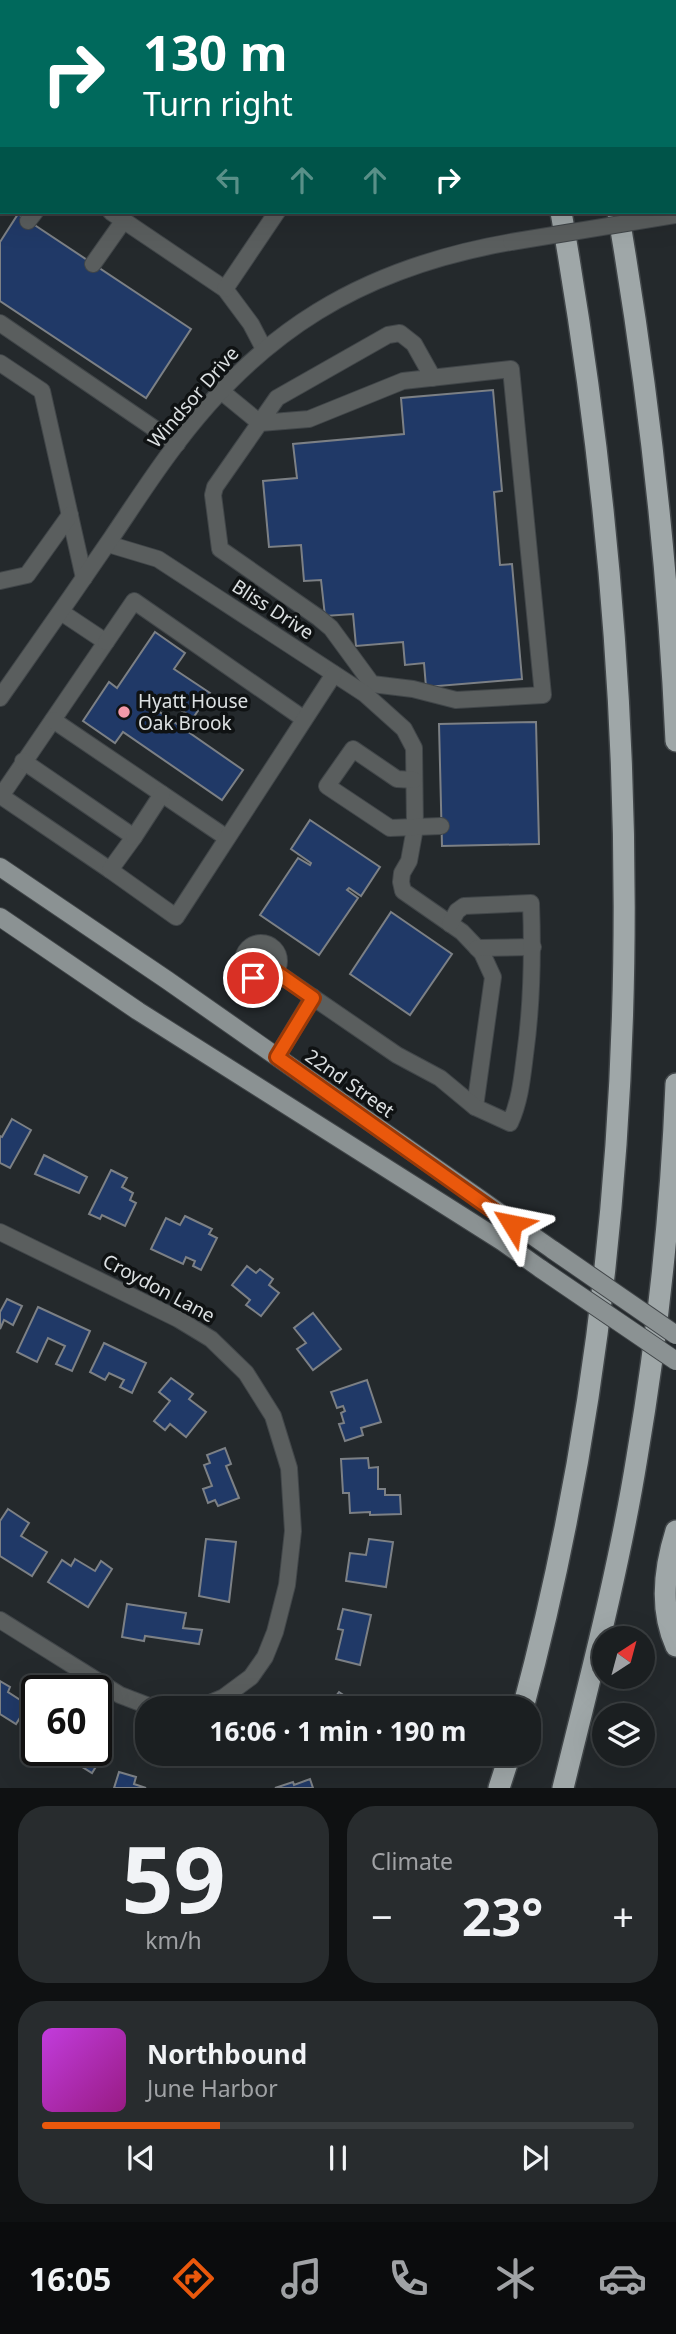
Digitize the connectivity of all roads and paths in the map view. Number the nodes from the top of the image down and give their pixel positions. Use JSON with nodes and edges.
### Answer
{"nodes":[{"id":1,"x":276,"y":214,"type":"edge"},
{"id":2,"x":561,"y":214,"type":"edge"},
{"id":3,"x":618,"y":214,"type":"edge"},
{"id":4,"x":676,"y":215,"type":"edge"},
{"id":5,"x":117,"y":216,"type":"edge"},
{"id":6,"x":93,"y":264,"type":"dead end"},
{"id":7,"x":225,"y":289,"type":"junction"},
{"id":8,"x":0,"y":323,"type":"edge"},
{"id":9,"x":264,"y":349,"type":"junction"},
{"id":10,"x":0,"y":363,"type":"edge"},
{"id":11,"x":433,"y":378,"type":"junction"},
{"id":12,"x":221,"y":391,"type":"junction"},
{"id":13,"x":260,"y":423,"type":"junction"},
{"id":14,"x":177,"y":443,"type":"junction"},
{"id":15,"x":70,"y":515,"type":"junction"},
{"id":16,"x":107,"y":544,"type":"junction"},
{"id":17,"x":84,"y":578,"type":"junction"},
{"id":18,"x":0,"y":581,"type":"edge"},
{"id":19,"x":61,"y":612,"type":"junction"},
{"id":20,"x":106,"y":642,"type":"junction"},
{"id":21,"x":334,"y":674,"type":"junction"},
{"id":22,"x":369,"y":689,"type":"junction"},
{"id":23,"x":0,"y":698,"type":"edge"},
{"id":24,"x":304,"y":719,"type":"junction"},
{"id":25,"x":53,"y":720,"type":"junction"},
{"id":26,"x":676,"y":741,"type":"edge"},
{"id":27,"x":23,"y":761,"type":"junction"},
{"id":28,"x":414,"y":780,"type":"junction"},
{"id":29,"x":162,"y":794,"type":"junction"},
{"id":30,"x":441,"y":826,"type":"dead end"},
{"id":31,"x":415,"y":828,"type":"junction"},
{"id":32,"x":134,"y":837,"type":"junction"},
{"id":33,"x":227,"y":838,"type":"junction"},
{"id":34,"x":0,"y":867,"type":"edge"},
{"id":35,"x":110,"y":870,"type":"junction"},
{"id":36,"x":0,"y":917,"type":"edge"},
{"id":37,"x":450,"y":924,"type":"junction"},
{"id":38,"x":533,"y":947,"type":"junction"},
{"id":39,"x":477,"y":948,"type":"junction"},
{"id":40,"x":276,"y":972,"type":"dead end"},
{"id":41,"x":313,"y":998,"type":"junction"},
{"id":42,"x":277,"y":1057,"type":"junction"},
{"id":43,"x":676,"y":1084,"type":"edge"},
{"id":44,"x":475,"y":1107,"type":"junction"},
{"id":45,"x":0,"y":1232,"type":"edge"},
{"id":46,"x":676,"y":1335,"type":"edge"},
{"id":47,"x":676,"y":1361,"type":"edge"},
{"id":48,"x":675,"y":1536,"type":"edge"},
{"id":49,"x":0,"y":1620,"type":"edge"},
{"id":50,"x":676,"y":1646,"type":"edge"},
{"id":51,"x":225,"y":1696,"type":"edge"},
{"id":52,"x":526,"y":1696,"type":"edge"},
{"id":53,"x":135,"y":1701,"type":"edge"},
{"id":54,"x":505,"y":1766,"type":"edge"},
{"id":55,"x":499,"y":1788,"type":"edge"},
{"id":56,"x":563,"y":1788,"type":"edge"}],
"edges":[{"from":1,"to":7,"type":"street"},
{"from":2,"to":52,"type":"highway"},
{"from":3,"to":26,"type":"highway"},
{"from":4,"to":9,"type":"street","name":"Windsor Drive","bridge":true},
{"from":5,"to":6,"type":"street"},
{"from":5,"to":7,"type":"street"},
{"from":7,"to":9,"type":"street"},
{"from":8,"to":14,"type":"street"},
{"from":9,"to":12,"type":"street","name":"Windsor Drive"},
{"from":10,"to":15,"type":"street"},
{"from":11,"to":13,"type":"street"},
{"from":11,"to":13,"type":"street"},
{"from":11,"to":22,"type":"street"},
{"from":12,"to":13,"type":"street"},
{"from":12,"to":14,"type":"street","name":"Windsor Drive"},
{"from":13,"to":22,"type":"street"},
{"from":14,"to":16,"type":"street","name":"Windsor Drive"},
{"from":15,"to":17,"type":"street"},
{"from":15,"to":18,"type":"street"},
{"from":16,"to":17,"type":"street","name":"Windsor Drive"},
{"from":16,"to":21,"type":"street","name":"Bliss Drive"},
{"from":17,"to":19,"type":"street","name":"Windsor Drive"},
{"from":19,"to":20,"type":"street"},
{"from":19,"to":23,"type":"street","name":"Windsor Drive"},
{"from":20,"to":24,"type":"street"},
{"from":20,"to":25,"type":"street"},
{"from":21,"to":22,"type":"street","name":"Bliss Drive"},
{"from":21,"to":24,"type":"street"},
{"from":22,"to":28,"type":"street","name":"Bliss Drive"},
{"from":24,"to":33,"type":"street"},
{"from":25,"to":27,"type":"street"},
{"from":25,"to":29,"type":"street"},
{"from":27,"to":32,"type":"street"},
{"from":27,"to":35,"type":"street"},
{"from":28,"to":31,"type":"street"},
{"from":28,"to":31,"type":"street"},
{"from":29,"to":32,"type":"street"},
{"from":29,"to":33,"type":"street"},
{"from":30,"to":31,"type":"street"},
{"from":31,"to":37,"type":"street"},
{"from":32,"to":35,"type":"street"},
{"from":33,"to":35,"type":"street"},
{"from":34,"to":42,"type":"main road","name":"22nd Street"},
{"from":36,"to":47,"type":"main road","bridge":true},
{"from":37,"to":38,"type":"street"},
{"from":37,"to":39,"type":"street"},
{"from":38,"to":39,"type":"street"},
{"from":38,"to":44,"type":"street"},
{"from":39,"to":44,"type":"street"},
{"from":40,"to":41,"type":"street"},
{"from":41,"to":42,"type":"street"},
{"from":41,"to":44,"type":"street"},
{"from":42,"to":46,"type":"main road","name":"22nd Street","bridge":true},
{"from":43,"to":56,"type":"highway"},
{"from":45,"to":51,"type":"street","name":"Croydon Lane"},
{"from":48,"to":50,"type":"highway"},
{"from":49,"to":53,"type":"street"},
{"from":54,"to":55,"type":"highway"}]}
